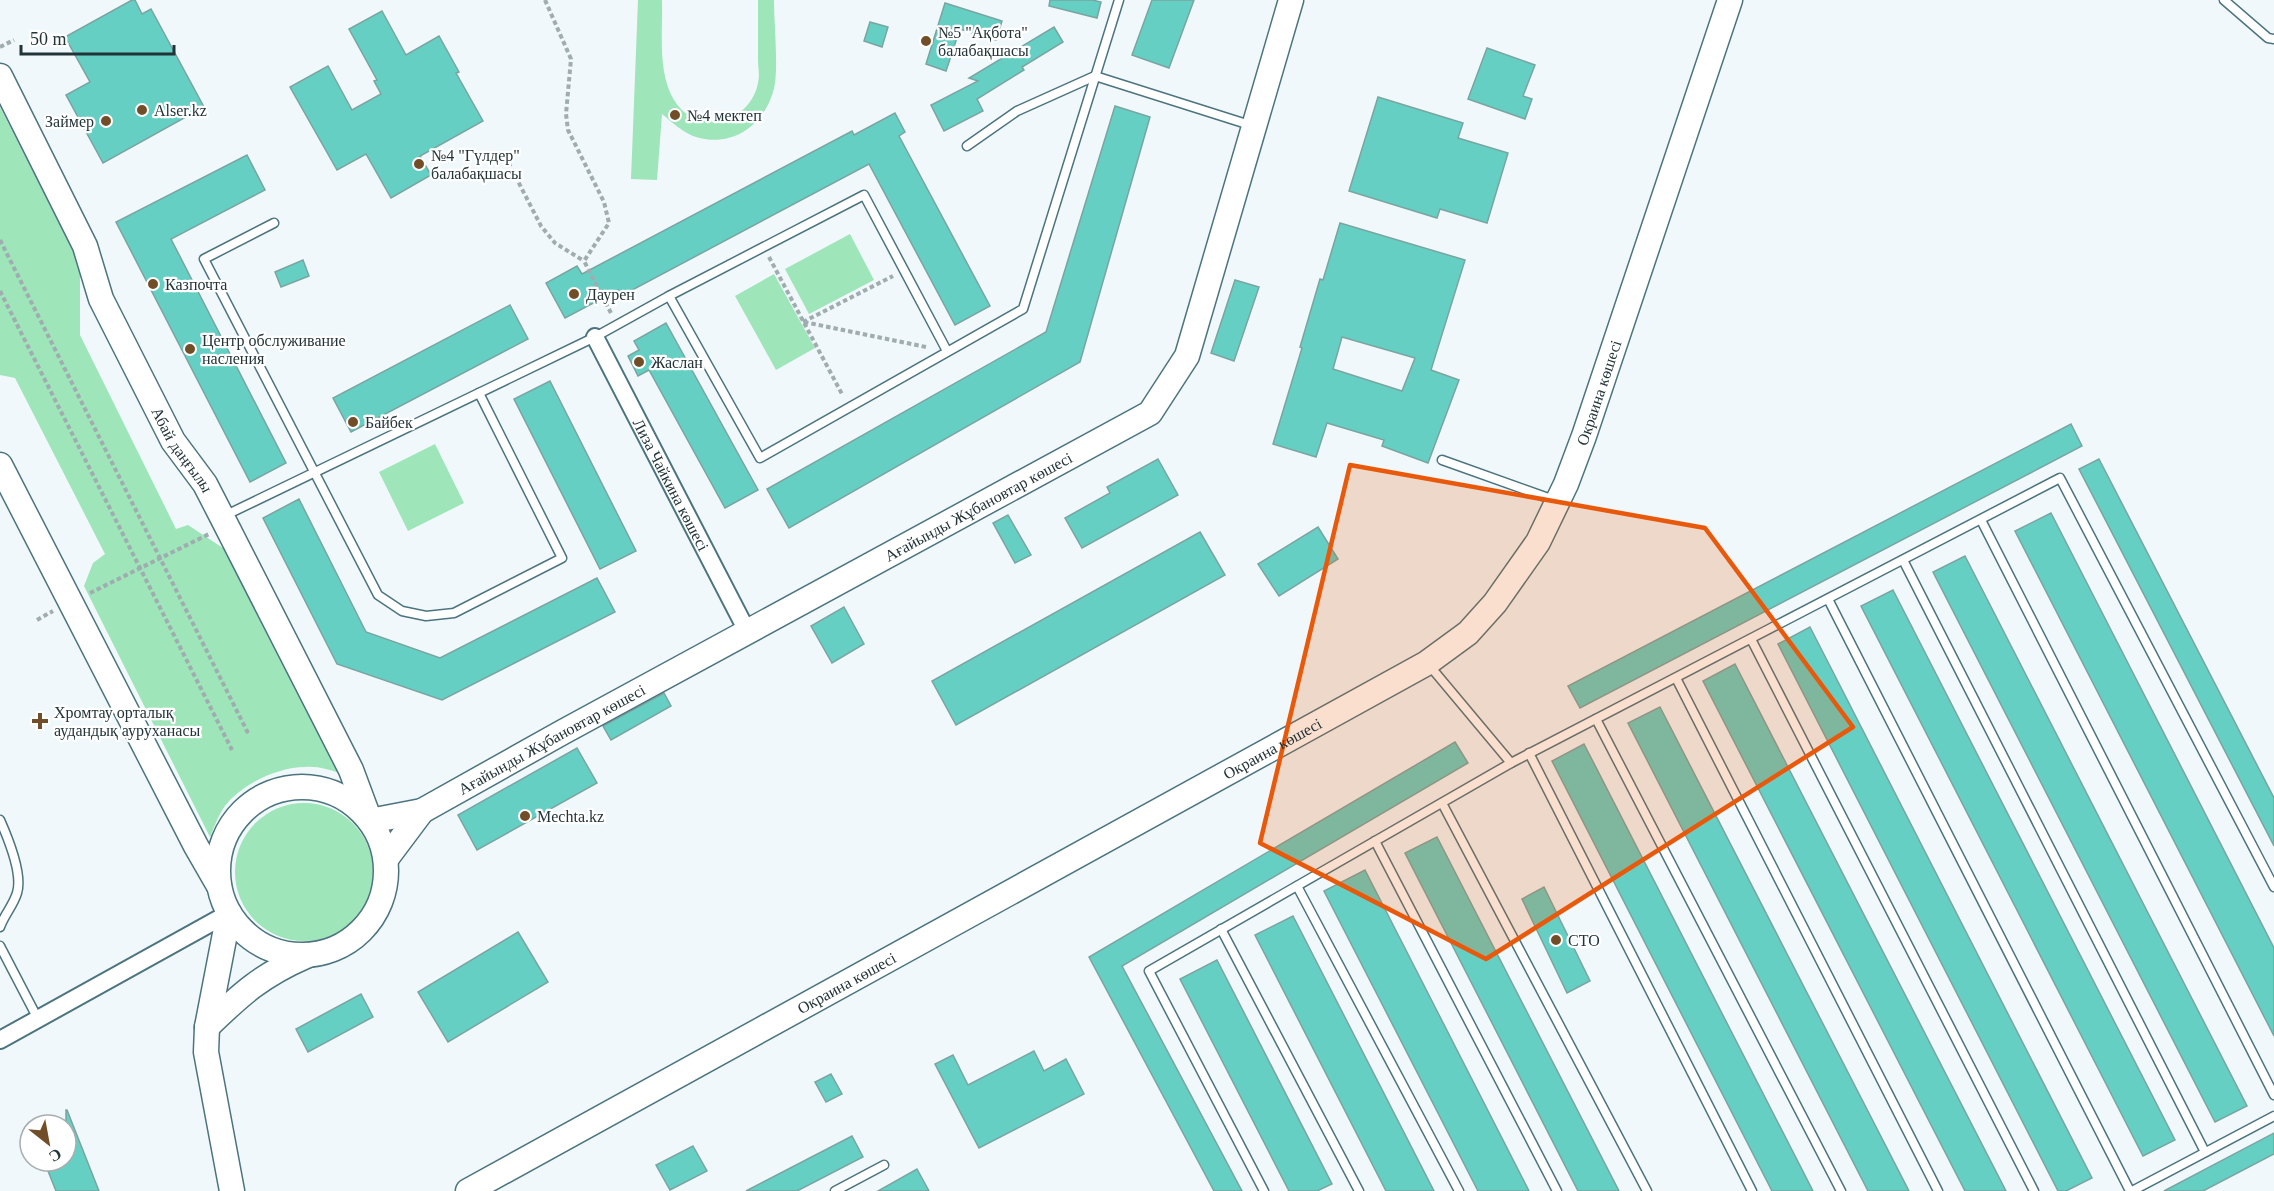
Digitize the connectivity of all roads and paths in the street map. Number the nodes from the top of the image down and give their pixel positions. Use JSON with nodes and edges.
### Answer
{"nodes":[{"id":1,"x":545,"y":0,"type":"edge"},
{"id":2,"x":1119,"y":0,"type":"edge"},
{"id":3,"x":1291,"y":0,"type":"edge"},
{"id":4,"x":1730,"y":0,"type":"edge"},
{"id":5,"x":2224,"y":0,"type":"edge"},
{"id":6,"x":2274,"y":39,"type":"edge"},
{"id":7,"x":14,"y":40,"type":"dead end"},
{"id":8,"x":0,"y":47,"type":"edge"},
{"id":9,"x":0,"y":76,"type":"edge"},
{"id":10,"x":1095,"y":76,"type":"junction"},
{"id":11,"x":1254,"y":126,"type":"junction"},
{"id":12,"x":967,"y":146,"type":"dead end"},
{"id":13,"x":505,"y":156,"type":"dead end"},
{"id":14,"x":274,"y":223,"type":"dead end"},
{"id":15,"x":0,"y":240,"type":"edge"},
{"id":16,"x":764,"y":247,"type":"junction"},
{"id":17,"x":584,"y":261,"type":"junction"},
{"id":18,"x":904,"y":271,"type":"junction"},
{"id":19,"x":0,"y":291,"type":"edge"},
{"id":20,"x":669,"y":296,"type":"junction"},
{"id":21,"x":803,"y":322,"type":"junction"},
{"id":22,"x":618,"y":325,"type":"junction"},
{"id":23,"x":595,"y":337,"type":"junction"},
{"id":24,"x":947,"y":351,"type":"junction"},
{"id":25,"x":479,"y":393,"type":"junction"},
{"id":26,"x":849,"y":408,"type":"junction"},
{"id":27,"x":1442,"y":460,"type":"dead end"},
{"id":28,"x":0,"y":465,"type":"edge"},
{"id":29,"x":314,"y":472,"type":"junction"},
{"id":30,"x":1558,"y":502,"type":"junction"},
{"id":31,"x":1981,"y":520,"type":"junction"},
{"id":32,"x":224,"y":521,"type":"junction"},
{"id":33,"x":160,"y":558,"type":"junction"},
{"id":34,"x":1903,"y":560,"type":"junction"},
{"id":35,"x":140,"y":568,"type":"junction"},
{"id":36,"x":1828,"y":599,"type":"junction"},
{"id":37,"x":70,"y":603,"type":"junction"},
{"id":38,"x":37,"y":620,"type":"dead end"},
{"id":39,"x":747,"y":631,"type":"junction"},
{"id":40,"x":1751,"y":639,"type":"junction"},
{"id":41,"x":1426,"y":663,"type":"junction"},
{"id":42,"x":1676,"y":678,"type":"junction"},
{"id":43,"x":1596,"y":719,"type":"junction"},
{"id":44,"x":249,"y":735,"type":"dead end"},
{"id":45,"x":232,"y":750,"type":"dead end"},
{"id":46,"x":1529,"y":753,"type":"junction"},
{"id":47,"x":1511,"y":763,"type":"junction"},
{"id":48,"x":1442,"y":803,"type":"junction"},
{"id":49,"x":422,"y":811,"type":"junction"},
{"id":50,"x":0,"y":820,"type":"edge"},
{"id":51,"x":370,"y":821,"type":"junction"},
{"id":52,"x":1375,"y":841,"type":"junction"},
{"id":53,"x":386,"y":859,"type":"junction"},
{"id":54,"x":219,"y":886,"type":"junction"},
{"id":55,"x":1297,"y":886,"type":"junction"},
{"id":56,"x":2274,"y":887,"type":"edge"},
{"id":57,"x":229,"y":913,"type":"junction"},
{"id":58,"x":0,"y":927,"type":"edge"},
{"id":59,"x":1221,"y":929,"type":"junction"},
{"id":60,"x":0,"y":946,"type":"edge"},
{"id":61,"x":309,"y":955,"type":"junction"},
{"id":62,"x":38,"y":1019,"type":"junction"},
{"id":63,"x":207,"y":1027,"type":"junction"},
{"id":64,"x":0,"y":1040,"type":"edge"},
{"id":65,"x":2274,"y":1095,"type":"edge"},
{"id":66,"x":2274,"y":1116,"type":"edge"},
{"id":67,"x":2205,"y":1152,"type":"junction"},
{"id":68,"x":884,"y":1165,"type":"dead end"},
{"id":69,"x":232,"y":1191,"type":"edge"},
{"id":70,"x":468,"y":1191,"type":"edge"},
{"id":71,"x":835,"y":1191,"type":"edge"},
{"id":72,"x":1264,"y":1191,"type":"edge"},
{"id":73,"x":1359,"y":1191,"type":"edge"},
{"id":74,"x":1459,"y":1191,"type":"edge"},
{"id":75,"x":1557,"y":1191,"type":"edge"},
{"id":76,"x":1647,"y":1191,"type":"edge"},
{"id":77,"x":1752,"y":1191,"type":"edge"},
{"id":78,"x":1840,"y":1191,"type":"edge"},
{"id":79,"x":1938,"y":1191,"type":"edge"},
{"id":80,"x":2034,"y":1191,"type":"edge"},
{"id":81,"x":2131,"y":1191,"type":"edge"}],
"edges":[{"from":1,"to":17,"type":"path"},
{"from":2,"to":10,"type":"lane"},
{"from":3,"to":11,"type":"street","name":"Ағайынды Жұбановтар көшесі"},
{"from":4,"to":30,"type":"street","name":"Окраина көшесі"},
{"from":5,"to":6,"type":"lane"},
{"from":7,"to":8,"type":"path"},
{"from":9,"to":32,"type":"street","name":"Абай даңғылы"},
{"from":10,"to":11,"type":"lane"},
{"from":10,"to":12,"type":"lane"},
{"from":10,"to":24,"type":"lane"},
{"from":11,"to":39,"type":"street","name":"Ағайынды Жұбановтар көшесі"},
{"from":13,"to":17,"type":"path"},
{"from":14,"to":29,"type":"lane"},
{"from":15,"to":33,"type":"path"},
{"from":16,"to":18,"type":"lane"},
{"from":16,"to":20,"type":"lane"},
{"from":16,"to":21,"type":"path"},
{"from":17,"to":22,"type":"path"},
{"from":18,"to":21,"type":"path"},
{"from":18,"to":24,"type":"lane"},
{"from":19,"to":35,"type":"path"},
{"from":20,"to":22,"type":"lane"},
{"from":20,"to":26,"type":"lane"},
{"from":21,"to":24,"type":"path"},
{"from":21,"to":26,"type":"path"},
{"from":22,"to":23,"type":"lane"},
{"from":23,"to":25,"type":"lane"},
{"from":23,"to":39,"type":"street","name":"Лиза Чайкина көшесі"},
{"from":24,"to":26,"type":"lane"},
{"from":25,"to":29,"type":"lane"},
{"from":25,"to":29,"type":"lane"},
{"from":27,"to":30,"type":"lane"},
{"from":28,"to":37,"type":"street"},
{"from":29,"to":32,"type":"lane"},
{"from":30,"to":41,"type":"street","name":"Окраина көшесі"},
{"from":31,"to":34,"type":"lane"},
{"from":31,"to":56,"type":"lane"},
{"from":31,"to":65,"type":"lane"},
{"from":32,"to":33,"type":"path"},
{"from":32,"to":51,"type":"street","name":"Абай даңғылы"},
{"from":33,"to":35,"type":"path"},
{"from":33,"to":44,"type":"path"},
{"from":34,"to":36,"type":"lane"},
{"from":34,"to":67,"type":"lane"},
{"from":35,"to":37,"type":"path"},
{"from":35,"to":45,"type":"path"},
{"from":36,"to":40,"type":"lane"},
{"from":36,"to":81,"type":"lane"},
{"from":37,"to":38,"type":"path"},
{"from":37,"to":54,"type":"street"},
{"from":39,"to":49,"type":"street","name":"Ағайынды Жұбановтар көшесі"},
{"from":40,"to":42,"type":"lane"},
{"from":40,"to":80,"type":"lane"},
{"from":41,"to":47,"type":"lane"},
{"from":41,"to":70,"type":"street","name":"Окраина көшесі"},
{"from":42,"to":43,"type":"lane"},
{"from":42,"to":79,"type":"lane"},
{"from":43,"to":46,"type":"lane"},
{"from":43,"to":78,"type":"lane"},
{"from":46,"to":47,"type":"lane"},
{"from":46,"to":77,"type":"lane"},
{"from":47,"to":48,"type":"lane"},
{"from":48,"to":52,"type":"lane"},
{"from":48,"to":76,"type":"lane"},
{"from":49,"to":51,"type":"street"},
{"from":49,"to":53,"type":"street"},
{"from":50,"to":58,"type":"lane"},
{"from":51,"to":53,"type":"street"},
{"from":51,"to":54,"type":"street"},
{"from":52,"to":55,"type":"lane"},
{"from":52,"to":75,"type":"lane"},
{"from":53,"to":61,"type":"street"},
{"from":54,"to":57,"type":"street"},
{"from":55,"to":59,"type":"lane"},
{"from":55,"to":74,"type":"lane"},
{"from":57,"to":61,"type":"street"},
{"from":57,"to":62,"type":"street"},
{"from":57,"to":63,"type":"street"},
{"from":59,"to":72,"type":"lane"},
{"from":59,"to":73,"type":"lane"},
{"from":60,"to":62,"type":"lane"},
{"from":61,"to":63,"type":"street"},
{"from":62,"to":64,"type":"street"},
{"from":63,"to":69,"type":"street"},
{"from":66,"to":67,"type":"lane"},
{"from":67,"to":81,"type":"lane"},
{"from":68,"to":71,"type":"lane"}]}
